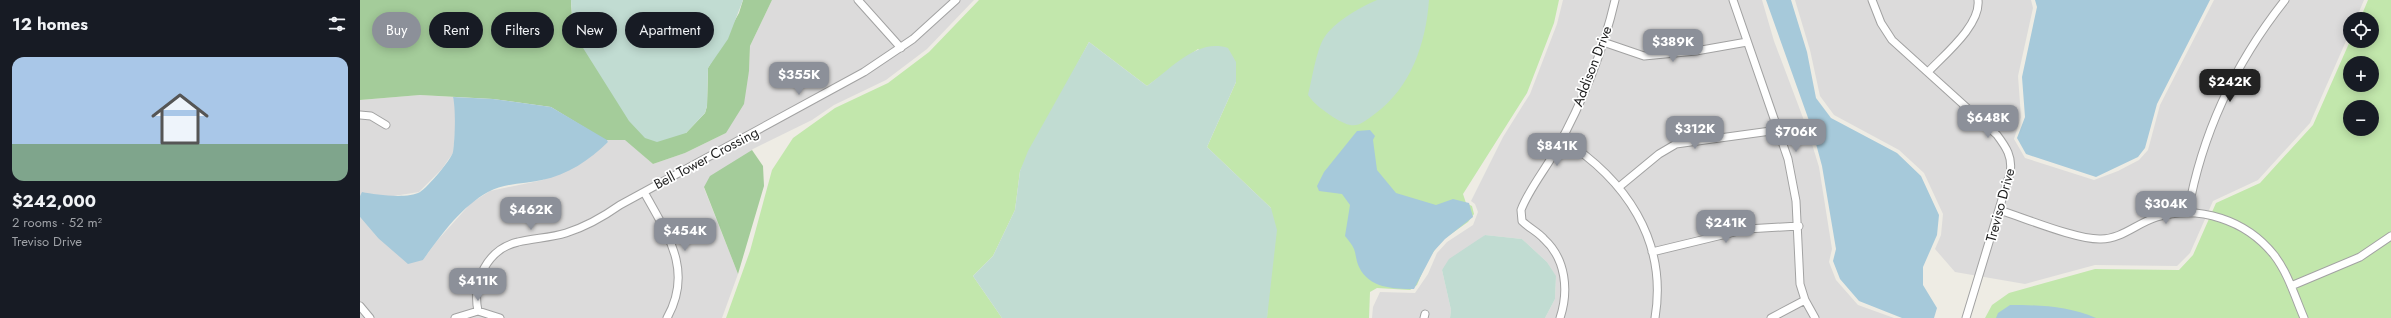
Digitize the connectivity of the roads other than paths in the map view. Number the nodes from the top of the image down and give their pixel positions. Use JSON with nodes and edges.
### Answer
{"nodes":[{"id":1,"x":858,"y":0,"type":"edge"},
{"id":2,"x":956,"y":0,"type":"edge"},
{"id":3,"x":1615,"y":0,"type":"edge"},
{"id":4,"x":1733,"y":0,"type":"edge"},
{"id":5,"x":1872,"y":0,"type":"edge"},
{"id":6,"x":1978,"y":0,"type":"edge"},
{"id":7,"x":2285,"y":0,"type":"edge"},
{"id":8,"x":1603,"y":42,"type":"junction"},
{"id":9,"x":1747,"y":42,"type":"junction"},
{"id":10,"x":901,"y":48,"type":"junction"},
{"id":11,"x":1928,"y":72,"type":"junction"},
{"id":12,"x":360,"y":115,"type":"edge"},
{"id":13,"x":386,"y":125,"type":"dead end"},
{"id":14,"x":1778,"y":130,"type":"junction"},
{"id":15,"x":1562,"y":139,"type":"junction"},
{"id":16,"x":1620,"y":187,"type":"junction"},
{"id":17,"x":644,"y":192,"type":"junction"},
{"id":18,"x":1999,"y":210,"type":"junction"},
{"id":19,"x":2188,"y":212,"type":"junction"},
{"id":20,"x":1799,"y":226,"type":"junction"},
{"id":21,"x":2391,"y":236,"type":"edge"},
{"id":22,"x":1652,"y":252,"type":"junction"},
{"id":23,"x":2291,"y":286,"type":"junction"},
{"id":24,"x":1805,"y":300,"type":"junction"},
{"id":25,"x":360,"y":306,"type":"edge"},
{"id":26,"x":478,"y":311,"type":"junction"},
{"id":27,"x":370,"y":318,"type":"edge"},
{"id":28,"x":455,"y":318,"type":"edge"},
{"id":29,"x":500,"y":318,"type":"edge"},
{"id":30,"x":667,"y":318,"type":"edge"},
{"id":31,"x":1560,"y":318,"type":"edge"},
{"id":32,"x":1655,"y":318,"type":"edge"},
{"id":33,"x":1771,"y":318,"type":"edge"},
{"id":34,"x":1816,"y":318,"type":"edge"},
{"id":35,"x":1966,"y":318,"type":"edge"},
{"id":36,"x":2304,"y":318,"type":"edge"}],
"edges":[{"from":1,"to":10,"type":"street"},
{"from":2,"to":10,"type":"street","name":"Bell Tower Crossing"},
{"from":3,"to":8,"type":"street","name":"Addison Drive"},
{"from":4,"to":9,"type":"street"},
{"from":5,"to":11,"type":"street","name":"Treviso Drive"},
{"from":6,"to":11,"type":"street"},
{"from":7,"to":19,"type":"street"},
{"from":8,"to":9,"type":"street"},
{"from":8,"to":15,"type":"street","name":"Addison Drive"},
{"from":9,"to":14,"type":"street"},
{"from":10,"to":17,"type":"street","name":"Bell Tower Crossing"},
{"from":11,"to":18,"type":"street","name":"Treviso Drive"},
{"from":12,"to":13,"type":"street"},
{"from":14,"to":16,"type":"street"},
{"from":14,"to":20,"type":"street"},
{"from":15,"to":16,"type":"street"},
{"from":15,"to":31,"type":"street","name":"Addison Drive"},
{"from":16,"to":22,"type":"street"},
{"from":17,"to":26,"type":"street","name":"Bell Tower Crossing"},
{"from":17,"to":30,"type":"street"},
{"from":18,"to":19,"type":"street"},
{"from":18,"to":35,"type":"street","name":"Treviso Drive"},
{"from":19,"to":23,"type":"street"},
{"from":20,"to":22,"type":"street"},
{"from":20,"to":24,"type":"street"},
{"from":21,"to":23,"type":"street"},
{"from":22,"to":32,"type":"street"},
{"from":23,"to":36,"type":"street"},
{"from":24,"to":33,"type":"street"},
{"from":24,"to":34,"type":"street"},
{"from":25,"to":27,"type":"street"},
{"from":26,"to":28,"type":"street"},
{"from":26,"to":29,"type":"street"}]}
